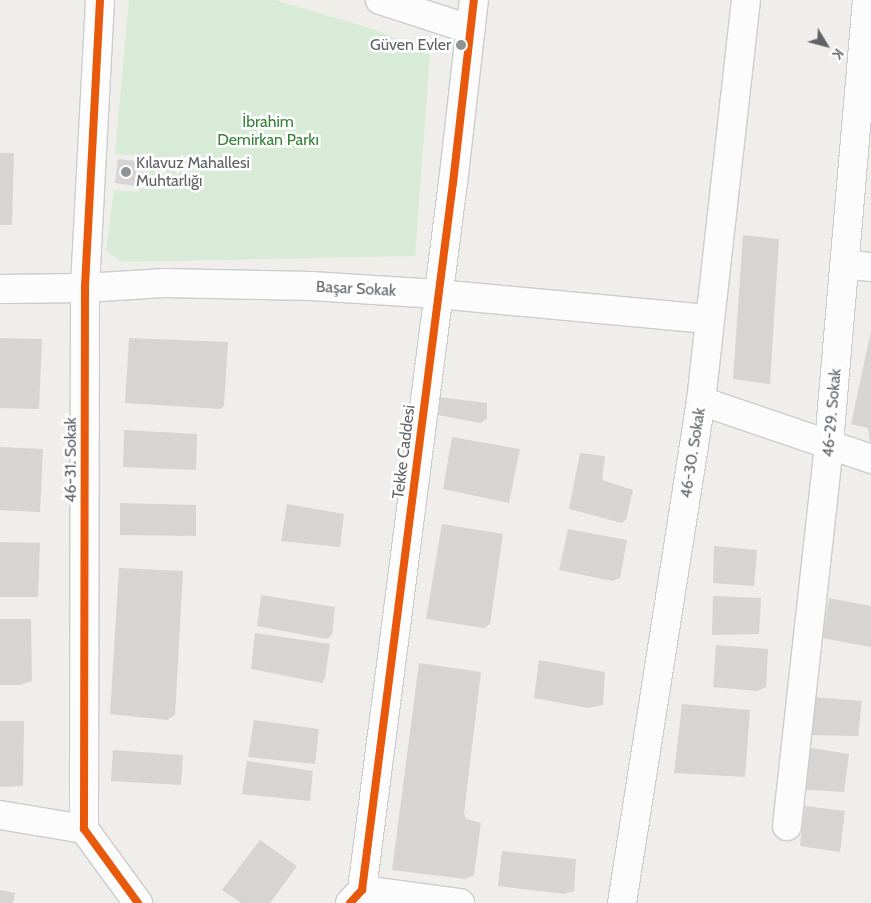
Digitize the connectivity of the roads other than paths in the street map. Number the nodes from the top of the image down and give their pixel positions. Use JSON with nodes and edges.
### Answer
{"nodes":[{"id":1,"x":100,"y":0,"type":"edge"},
{"id":2,"x":380,"y":0,"type":"edge"},
{"id":3,"x":474,"y":0,"type":"edge"},
{"id":4,"x":746,"y":0,"type":"edge"},
{"id":5,"x":866,"y":0,"type":"edge"},
{"id":6,"x":470,"y":29,"type":"junction"},
{"id":7,"x":844,"y":264,"type":"junction"},
{"id":8,"x":871,"y":267,"type":"edge"},
{"id":9,"x":85,"y":288,"type":"junction"},
{"id":10,"x":0,"y":290,"type":"edge"},
{"id":11,"x":438,"y":294,"type":"junction"},
{"id":12,"x":710,"y":319,"type":"junction"},
{"id":13,"x":701,"y":401,"type":"junction"},
{"id":14,"x":830,"y":443,"type":"junction"},
{"id":15,"x":871,"y":459,"type":"edge"},
{"id":16,"x":0,"y":815,"type":"edge"},
{"id":17,"x":787,"y":826,"type":"dead end"},
{"id":18,"x":84,"y":828,"type":"junction"},
{"id":19,"x":356,"y":896,"type":"edge"},
{"id":20,"x":138,"y":903,"type":"edge"},
{"id":21,"x":460,"y":903,"type":"edge"},
{"id":22,"x":622,"y":903,"type":"edge"}],
"edges":[{"from":1,"to":9,"type":"street","name":"46-31. Sokak"},
{"from":2,"to":6,"type":"street"},
{"from":3,"to":6,"type":"street","name":"Tekke Caddesi"},
{"from":4,"to":12,"type":"street","name":"46-30. Sokak"},
{"from":5,"to":7,"type":"street","name":"46-29. Sokak"},
{"from":6,"to":11,"type":"street","name":"Tekke Caddesi"},
{"from":7,"to":8,"type":"street"},
{"from":7,"to":14,"type":"street","name":"46-29. Sokak"},
{"from":9,"to":10,"type":"street","name":"Başar Sokak"},
{"from":9,"to":11,"type":"street","name":"Başar Sokak"},
{"from":9,"to":18,"type":"street","name":"46-31. Sokak"},
{"from":11,"to":12,"type":"street","name":"Başar Sokak"},
{"from":11,"to":19,"type":"street","name":"Tekke Caddesi"},
{"from":12,"to":13,"type":"street","name":"46-30. Sokak"},
{"from":13,"to":14,"type":"street"},
{"from":13,"to":22,"type":"street","name":"46-30. Sokak"},
{"from":14,"to":15,"type":"street"},
{"from":14,"to":17,"type":"street","name":"46-29. Sokak"},
{"from":16,"to":18,"type":"street"},
{"from":18,"to":20,"type":"street"},
{"from":19,"to":21,"type":"street"}]}
